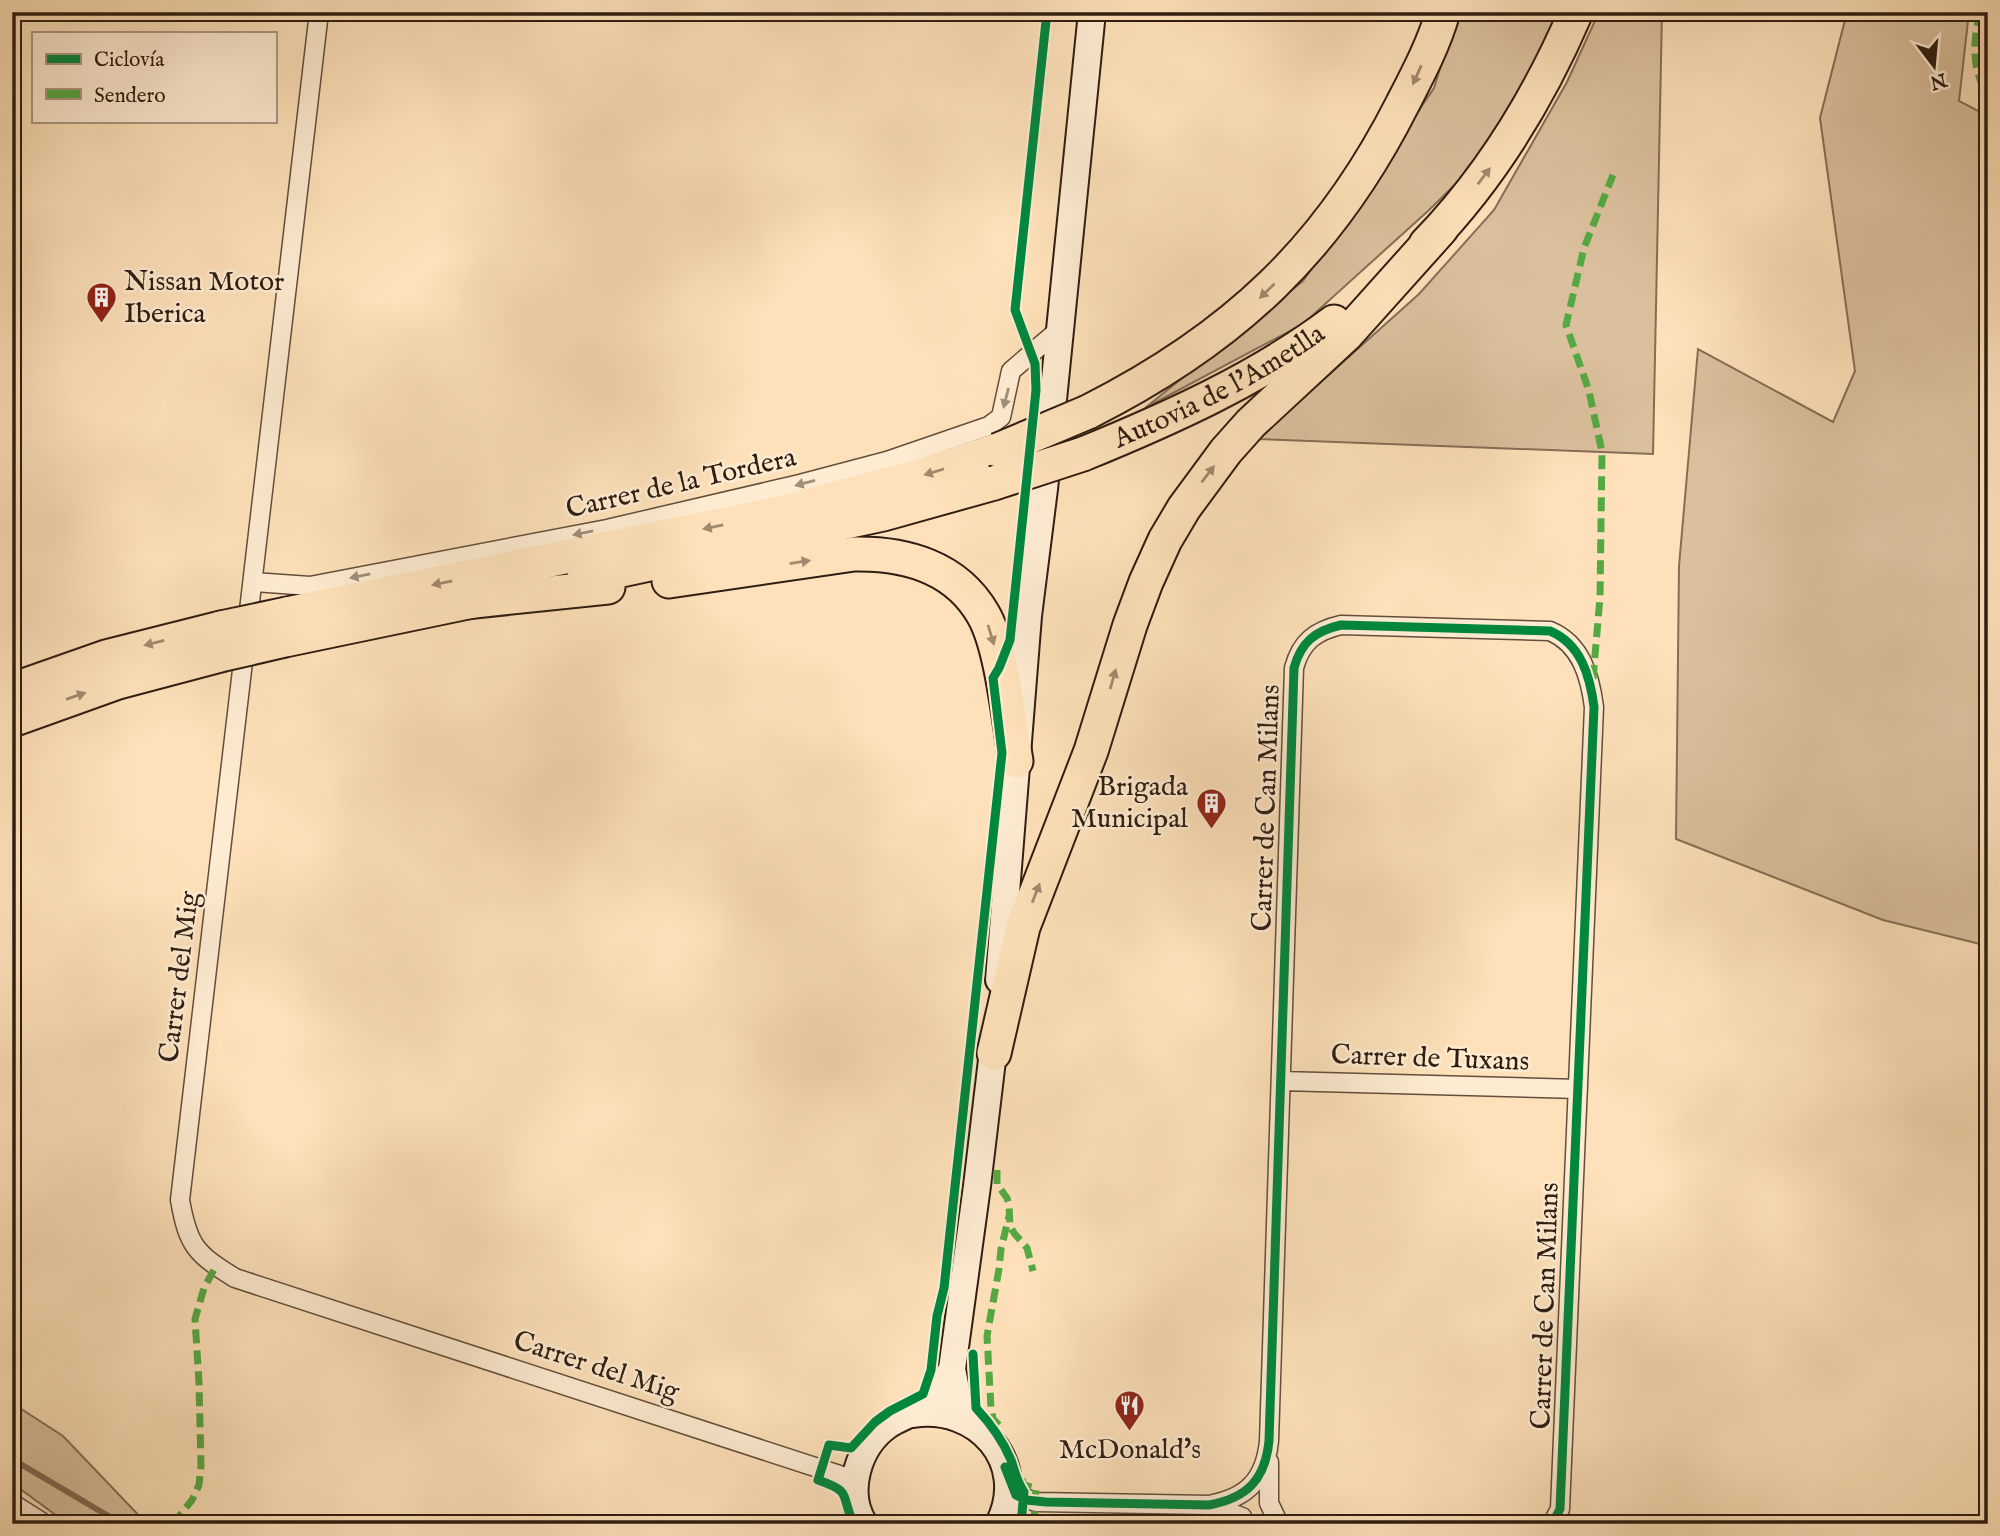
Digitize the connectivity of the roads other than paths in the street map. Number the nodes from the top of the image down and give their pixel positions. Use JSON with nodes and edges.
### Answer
{"nodes":[{"id":1,"x":319,"y":12,"type":"edge"},
{"id":2,"x":1092,"y":12,"type":"edge"},
{"id":3,"x":1443,"y":12,"type":"edge"},
{"id":4,"x":1576,"y":12,"type":"edge"},
{"id":5,"x":1441,"y":229,"type":"junction"},
{"id":6,"x":1061,"y":328,"type":"junction"},
{"id":7,"x":253,"y":582,"type":"junction"},
{"id":8,"x":465,"y":602,"type":"junction"},
{"id":9,"x":286,"y":627,"type":"junction"},
{"id":10,"x":15,"y":712,"type":"edge"},
{"id":11,"x":1016,"y":761,"type":"junction"},
{"id":12,"x":993,"y":1053,"type":"junction"},
{"id":13,"x":1281,"y":1081,"type":"junction"},
{"id":14,"x":1578,"y":1089,"type":"junction"},
{"id":15,"x":952,"y":1368,"type":"junction"},
{"id":16,"x":913,"y":1414,"type":"junction"},
{"id":17,"x":971,"y":1423,"type":"junction"},
{"id":18,"x":1269,"y":1441,"type":"junction"},
{"id":19,"x":1005,"y":1467,"type":"junction"},
{"id":20,"x":855,"y":1480,"type":"junction"},
{"id":21,"x":12,"y":1503,"type":"edge"},
{"id":22,"x":1209,"y":1505,"type":"junction"},
{"id":23,"x":45,"y":1524,"type":"edge"},
{"id":24,"x":864,"y":1524,"type":"edge"},
{"id":25,"x":999,"y":1524,"type":"edge"},
{"id":26,"x":1242,"y":1524,"type":"edge"},
{"id":27,"x":1279,"y":1524,"type":"edge"},
{"id":28,"x":1552,"y":1524,"type":"edge"}],
"edges":[{"from":1,"to":7,"type":"street","name":"Carrer del Mig"},
{"from":2,"to":6,"type":"main road"},
{"from":3,"to":9,"type":"highway","name":"Autovia de l'Ametlla","one_way":true,"bridge":true},
{"from":5,"to":4,"type":"highway","name":"Autovia de l'Ametlla","one_way":true},
{"from":5,"to":8,"type":"highway","name":"Autovia de l'Ametlla","bridge":true},
{"from":12,"to":5,"type":"highway","one_way":true},
{"from":6,"to":7,"type":"street","name":"Carrer de la Tordera","one_way":true},
{"from":6,"to":11,"type":"main road"},
{"from":7,"to":20,"type":"street","name":"Carrer del Mig"},
{"from":8,"to":9,"type":"highway"},
{"from":8,"to":11,"type":"highway","one_way":true},
{"from":9,"to":10,"type":"highway","bridge":true},
{"from":11,"to":12,"type":"main road"},
{"from":12,"to":15,"type":"main road"},
{"from":13,"to":14,"type":"street","name":"Carrer de Tuxans"},
{"from":13,"to":14,"type":"street","name":"Carrer de Can Milans"},
{"from":13,"to":18,"type":"street","name":"Carrer de Can Milans"},
{"from":14,"to":28,"type":"street","name":"Carrer de Can Milans"},
{"from":15,"to":16,"type":"main road"},
{"from":15,"to":17,"type":"main road"},
{"from":16,"to":17,"type":"main road"},
{"from":16,"to":20,"type":"main road"},
{"from":17,"to":19,"type":"main road"},
{"from":18,"to":22,"type":"street","name":"Carrer de Can Milans"},
{"from":18,"to":27,"type":"street","name":"Carrer de Can Milans"},
{"from":19,"to":22,"type":"street","name":"Carrer de Can Milans"},
{"from":19,"to":25,"type":"main road"},
{"from":20,"to":24,"type":"main road"},
{"from":21,"to":23,"type":"street"},
{"from":22,"to":26,"type":"street","name":"Carrer de Can Milans"}]}
